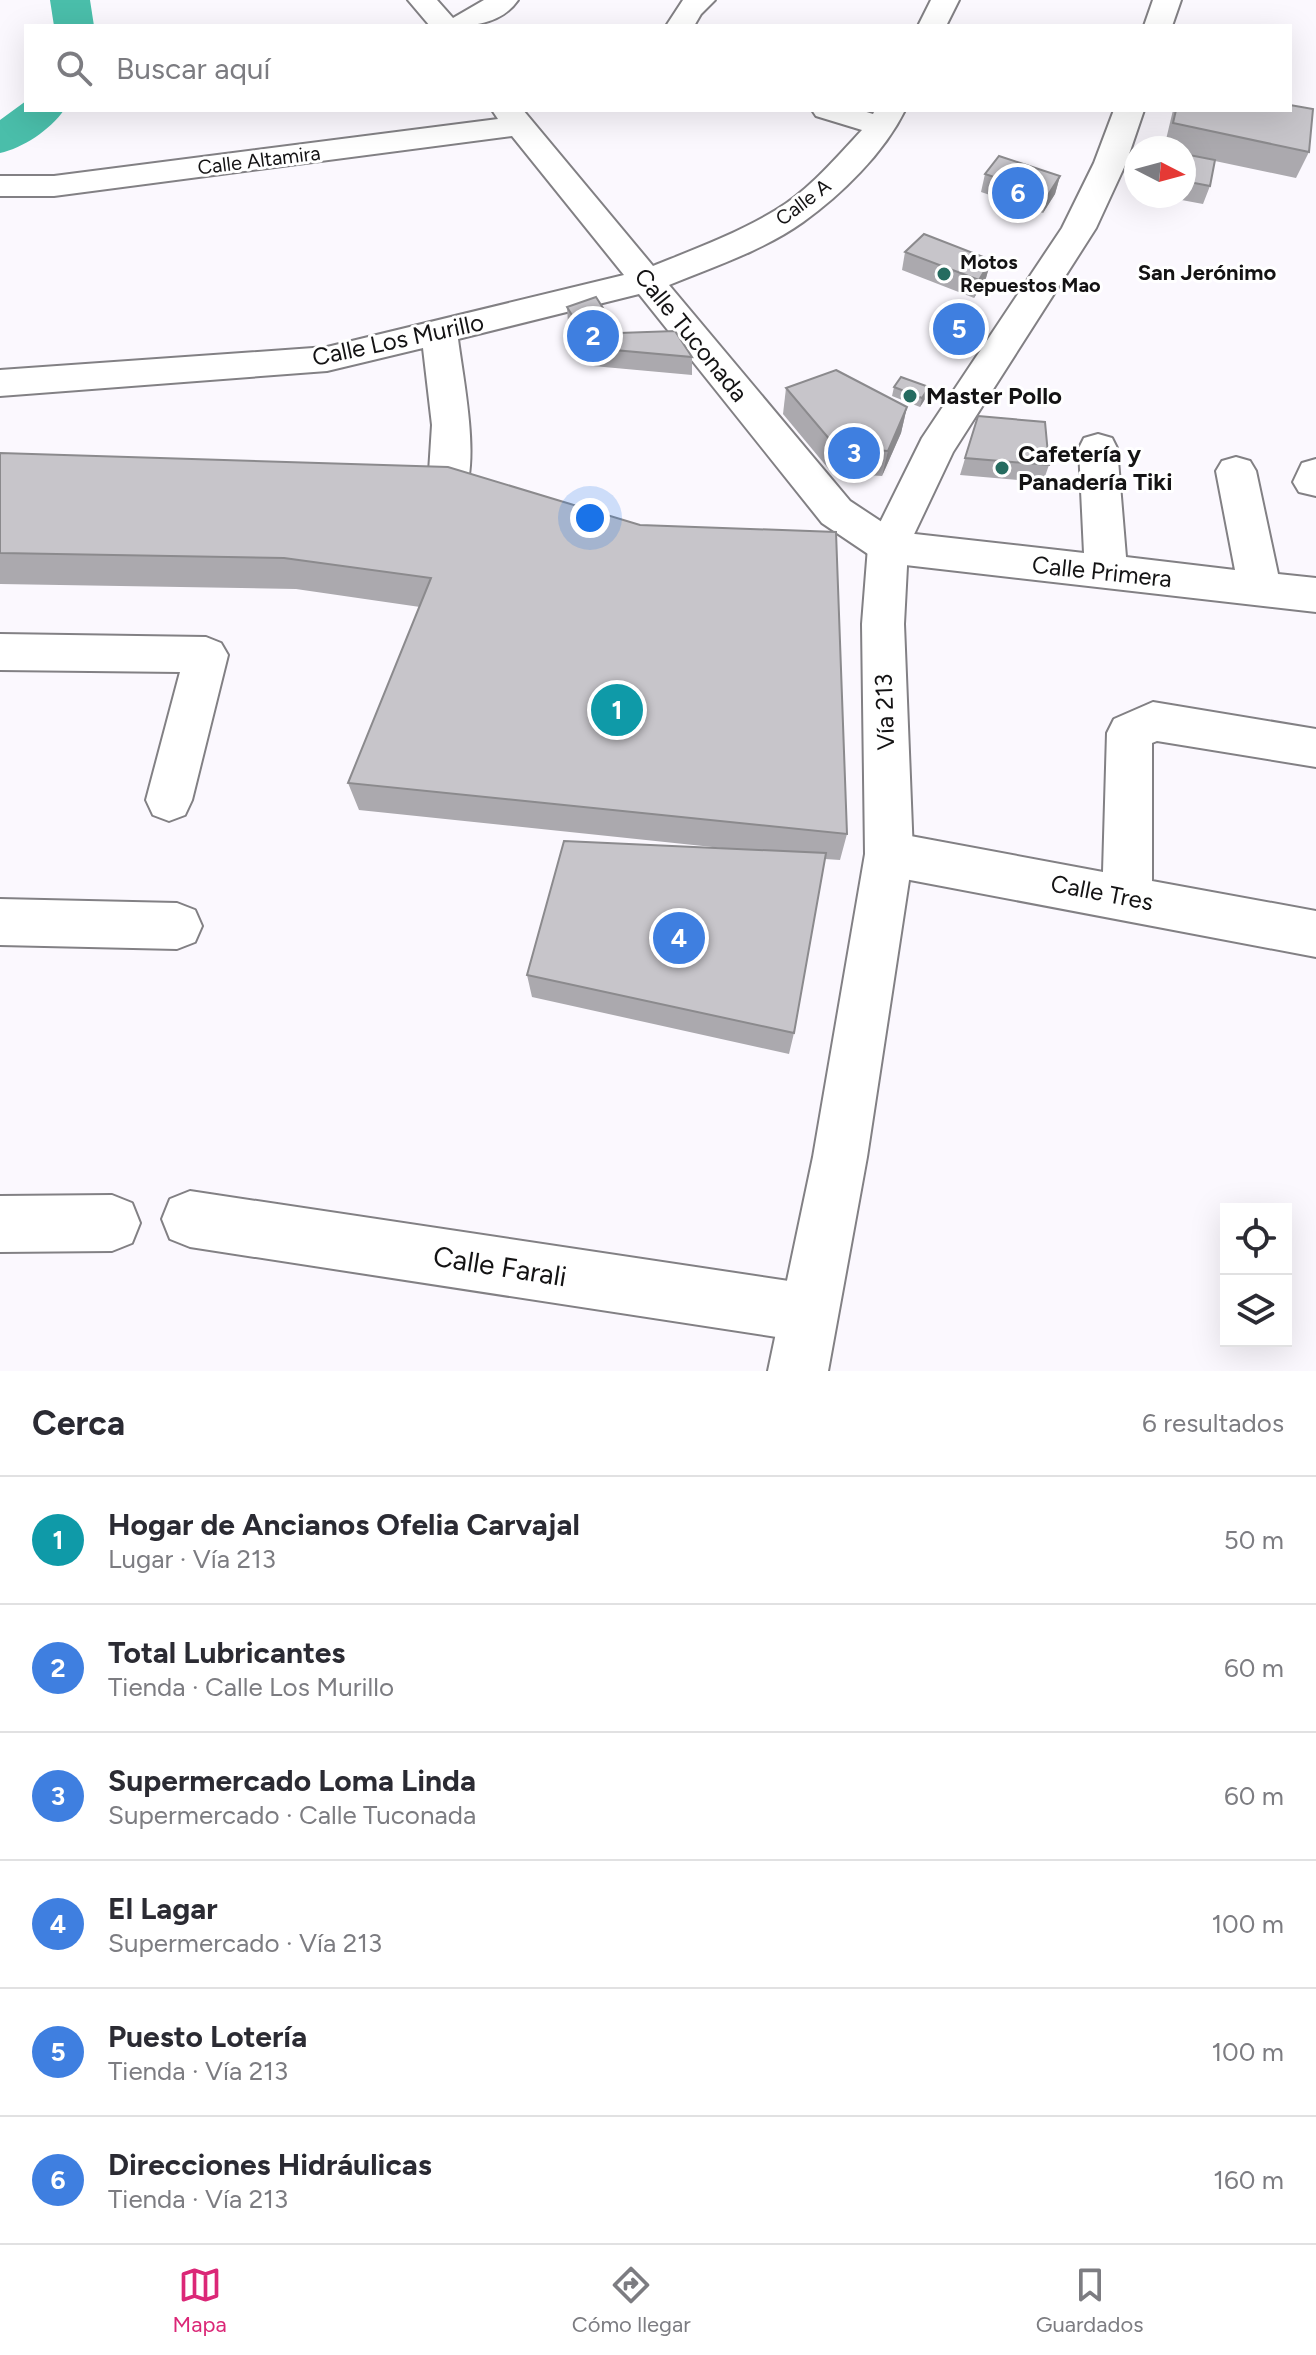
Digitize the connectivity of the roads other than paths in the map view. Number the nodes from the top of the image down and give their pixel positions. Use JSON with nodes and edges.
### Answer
{"nodes":[{"id":1,"x":422,"y":0,"type":"edge"},
{"id":2,"x":504,"y":0,"type":"edge"},
{"id":3,"x":701,"y":0,"type":"edge"},
{"id":4,"x":1167,"y":0,"type":"edge"},
{"id":5,"x":443,"y":24,"type":"edge"},
{"id":6,"x":463,"y":24,"type":"edge"},
{"id":7,"x":681,"y":24,"type":"edge"},
{"id":8,"x":1159,"y":24,"type":"edge"},
{"id":9,"x":842,"y":112,"type":"edge"},
{"id":10,"x":1128,"y":112,"type":"edge"},
{"id":11,"x":512,"y":118,"type":"edge"},
{"id":12,"x":886,"y":118,"type":"edge"},
{"id":13,"x":1,"y":186,"type":"edge"},
{"id":14,"x":647,"y":281,"type":"junction"},
{"id":15,"x":439,"y":332,"type":"junction"},
{"id":16,"x":0,"y":383,"type":"edge"},
{"id":17,"x":1098,"y":448,"type":"dead end"},
{"id":18,"x":1236,"y":471,"type":"dead end"},
{"id":19,"x":448,"y":488,"type":"edge"},
{"id":20,"x":888,"y":547,"type":"junction"},
{"id":21,"x":1106,"y":572,"type":"junction"},
{"id":22,"x":1260,"y":589,"type":"junction"},
{"id":23,"x":1316,"y":595,"type":"edge"},
{"id":24,"x":0,"y":652,"type":"edge"},
{"id":25,"x":1316,"y":748,"type":"edge"},
{"id":26,"x":169,"y":800,"type":"dead end"},
{"id":27,"x":889,"y":854,"type":"junction"},
{"id":28,"x":1127,"y":898,"type":"junction"},
{"id":29,"x":0,"y":922,"type":"edge"},
{"id":30,"x":177,"y":926,"type":"dead end"},
{"id":31,"x":1316,"y":934,"type":"edge"},
{"id":32,"x":190,"y":1219,"type":"dead end"},
{"id":33,"x":112,"y":1223,"type":"dead end"},
{"id":34,"x":0,"y":1224,"type":"edge"},
{"id":35,"x":809,"y":1313,"type":"junction"},
{"id":36,"x":798,"y":1371,"type":"edge"}],
"edges":[{"from":1,"to":5,"type":"street"},
{"from":2,"to":6,"type":"street"},
{"from":3,"to":7,"type":"street"},
{"from":4,"to":8,"type":"street"},
{"from":9,"to":12,"type":"street"},
{"from":10,"to":20,"type":"street","name":"Vía 213"},
{"from":11,"to":13,"type":"street","name":"Calle Altamira"},
{"from":11,"to":14,"type":"street","name":"Calle Tuconada"},
{"from":12,"to":14,"type":"street","name":"Calle A"},
{"from":14,"to":15,"type":"street","name":"Calle Los Murillo"},
{"from":14,"to":20,"type":"street","name":"Calle Tuconada"},
{"from":15,"to":16,"type":"street","name":"Calle Los Murillo"},
{"from":15,"to":19,"type":"street"},
{"from":17,"to":21,"type":"street"},
{"from":18,"to":22,"type":"street"},
{"from":20,"to":21,"type":"street","name":"Calle Primera"},
{"from":20,"to":27,"type":"street","name":"Vía 213"},
{"from":21,"to":22,"type":"street","name":"Calle Primera"},
{"from":22,"to":23,"type":"street","name":"Calle Primera"},
{"from":24,"to":26,"type":"street"},
{"from":25,"to":28,"type":"street"},
{"from":27,"to":28,"type":"street","name":"Calle Tres"},
{"from":27,"to":35,"type":"street","name":"Vía 213"},
{"from":28,"to":31,"type":"street","name":"Calle Tres"},
{"from":29,"to":30,"type":"street"},
{"from":32,"to":35,"type":"street","name":"Calle Farali"},
{"from":33,"to":34,"type":"street"},
{"from":35,"to":36,"type":"street","name":"Vía 213"}]}
